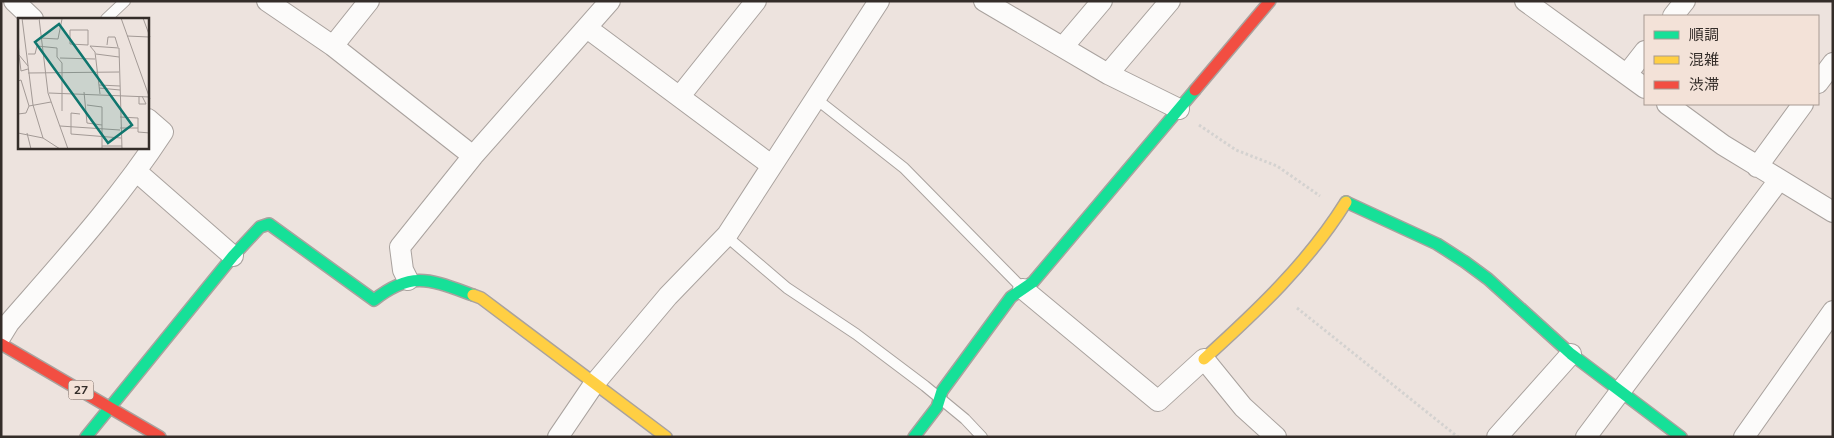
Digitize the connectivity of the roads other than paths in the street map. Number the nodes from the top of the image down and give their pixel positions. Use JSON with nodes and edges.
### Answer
{"nodes":[{"id":1,"x":14,"y":1,"type":"edge"},
{"id":2,"x":125,"y":1,"type":"edge"},
{"id":3,"x":267,"y":1,"type":"edge"},
{"id":4,"x":369,"y":1,"type":"edge"},
{"id":5,"x":610,"y":1,"type":"edge"},
{"id":6,"x":756,"y":1,"type":"edge"},
{"id":7,"x":879,"y":1,"type":"edge"},
{"id":8,"x":984,"y":1,"type":"edge"},
{"id":9,"x":1102,"y":1,"type":"edge"},
{"id":10,"x":1170,"y":1,"type":"edge"},
{"id":11,"x":1270,"y":1,"type":"edge"},
{"id":12,"x":1525,"y":1,"type":"edge"},
{"id":13,"x":1685,"y":1,"type":"edge"},
{"id":14,"x":1674,"y":15,"type":"edge"},
{"id":15,"x":32,"y":18,"type":"edge"},
{"id":16,"x":107,"y":18,"type":"edge"},
{"id":17,"x":587,"y":28,"type":"junction"},
{"id":18,"x":333,"y":46,"type":"junction"},
{"id":19,"x":1063,"y":47,"type":"junction"},
{"id":20,"x":1644,"y":52,"type":"edge"},
{"id":21,"x":1833,"y":63,"type":"edge"},
{"id":22,"x":1108,"y":74,"type":"junction"},
{"id":23,"x":1627,"y":74,"type":"junction"},
{"id":24,"x":1819,"y":82,"type":"edge"},
{"id":25,"x":1644,"y":87,"type":"edge"},
{"id":26,"x":680,"y":96,"type":"junction"},
{"id":27,"x":815,"y":98,"type":"junction"},
{"id":28,"x":1668,"y":105,"type":"edge"},
{"id":29,"x":1802,"y":105,"type":"edge"},
{"id":30,"x":1179,"y":109,"type":"junction"},
{"id":31,"x":149,"y":120,"type":"edge"},
{"id":32,"x":473,"y":156,"type":"junction"},
{"id":33,"x":771,"y":165,"type":"junction"},
{"id":34,"x":1757,"y":167,"type":"junction"},
{"id":35,"x":137,"y":172,"type":"junction"},
{"id":36,"x":1779,"y":180,"type":"junction"},
{"id":37,"x":1833,"y":212,"type":"edge"},
{"id":38,"x":726,"y":236,"type":"junction"},
{"id":39,"x":233,"y":256,"type":"junction"},
{"id":40,"x":408,"y":280,"type":"junction"},
{"id":41,"x":1023,"y":288,"type":"junction"},
{"id":42,"x":1833,"y":311,"type":"edge"},
{"id":43,"x":1,"y":336,"type":"edge"},
{"id":44,"x":1,"y":344,"type":"edge"},
{"id":45,"x":1571,"y":354,"type":"junction"},
{"id":46,"x":1204,"y":358,"type":"junction"},
{"id":47,"x":594,"y":384,"type":"junction"},
{"id":48,"x":1620,"y":392,"type":"junction"},
{"id":49,"x":939,"y":399,"type":"junction"},
{"id":50,"x":108,"y":406,"type":"junction"},
{"id":51,"x":86,"y":437,"type":"edge"},
{"id":52,"x":160,"y":437,"type":"edge"},
{"id":53,"x":558,"y":437,"type":"edge"},
{"id":54,"x":666,"y":437,"type":"edge"},
{"id":55,"x":914,"y":437,"type":"edge"},
{"id":56,"x":982,"y":437,"type":"edge"},
{"id":57,"x":1276,"y":437,"type":"edge"},
{"id":58,"x":1497,"y":437,"type":"edge"},
{"id":59,"x":1586,"y":437,"type":"edge"},
{"id":60,"x":1681,"y":437,"type":"edge"},
{"id":61,"x":1744,"y":437,"type":"edge"}],
"edges":[{"from":1,"to":15,"type":"street"},
{"from":2,"to":16,"type":"lane"},
{"from":3,"to":18,"type":"street"},
{"from":4,"to":18,"type":"street"},
{"from":5,"to":17,"type":"street"},
{"from":6,"to":26,"type":"street"},
{"from":7,"to":27,"type":"street"},
{"from":8,"to":19,"type":"street"},
{"from":9,"to":19,"type":"street"},
{"from":10,"to":22,"type":"street"},
{"from":11,"to":30,"type":"street"},
{"from":12,"to":23,"type":"street"},
{"from":13,"to":14,"type":"street"},
{"from":17,"to":26,"type":"street"},
{"from":17,"to":32,"type":"street"},
{"from":18,"to":32,"type":"street"},
{"from":19,"to":22,"type":"street"},
{"from":20,"to":23,"type":"street"},
{"from":21,"to":24,"type":"street"},
{"from":22,"to":30,"type":"street"},
{"from":23,"to":25,"type":"street"},
{"from":26,"to":33,"type":"street"},
{"from":27,"to":33,"type":"street"},
{"from":27,"to":41,"type":"lane"},
{"from":28,"to":34,"type":"street"},
{"from":29,"to":34,"type":"street"},
{"from":30,"to":41,"type":"street"},
{"from":31,"to":35,"type":"street"},
{"from":32,"to":40,"type":"street"},
{"from":33,"to":38,"type":"street"},
{"from":34,"to":36,"type":"street"},
{"from":35,"to":39,"type":"street"},
{"from":35,"to":43,"type":"street"},
{"from":36,"to":37,"type":"street"},
{"from":36,"to":48,"type":"street"},
{"from":38,"to":47,"type":"street"},
{"from":38,"to":49,"type":"lane"},
{"from":39,"to":40,"type":"street"},
{"from":39,"to":50,"type":"street"},
{"from":40,"to":47,"type":"street"},
{"from":41,"to":46,"type":"street"},
{"from":41,"to":49,"type":"street"},
{"from":42,"to":61,"type":"street"},
{"from":44,"to":50,"type":"street","number":"27"},
{"from":45,"to":46,"type":"street"},
{"from":45,"to":48,"type":"street"},
{"from":45,"to":58,"type":"street"},
{"from":46,"to":57,"type":"street"},
{"from":47,"to":53,"type":"street"},
{"from":47,"to":54,"type":"street"},
{"from":48,"to":59,"type":"street"},
{"from":48,"to":60,"type":"street"},
{"from":49,"to":55,"type":"street"},
{"from":49,"to":56,"type":"lane"},
{"from":50,"to":51,"type":"street"},
{"from":50,"to":52,"type":"street","number":"27"}]}
